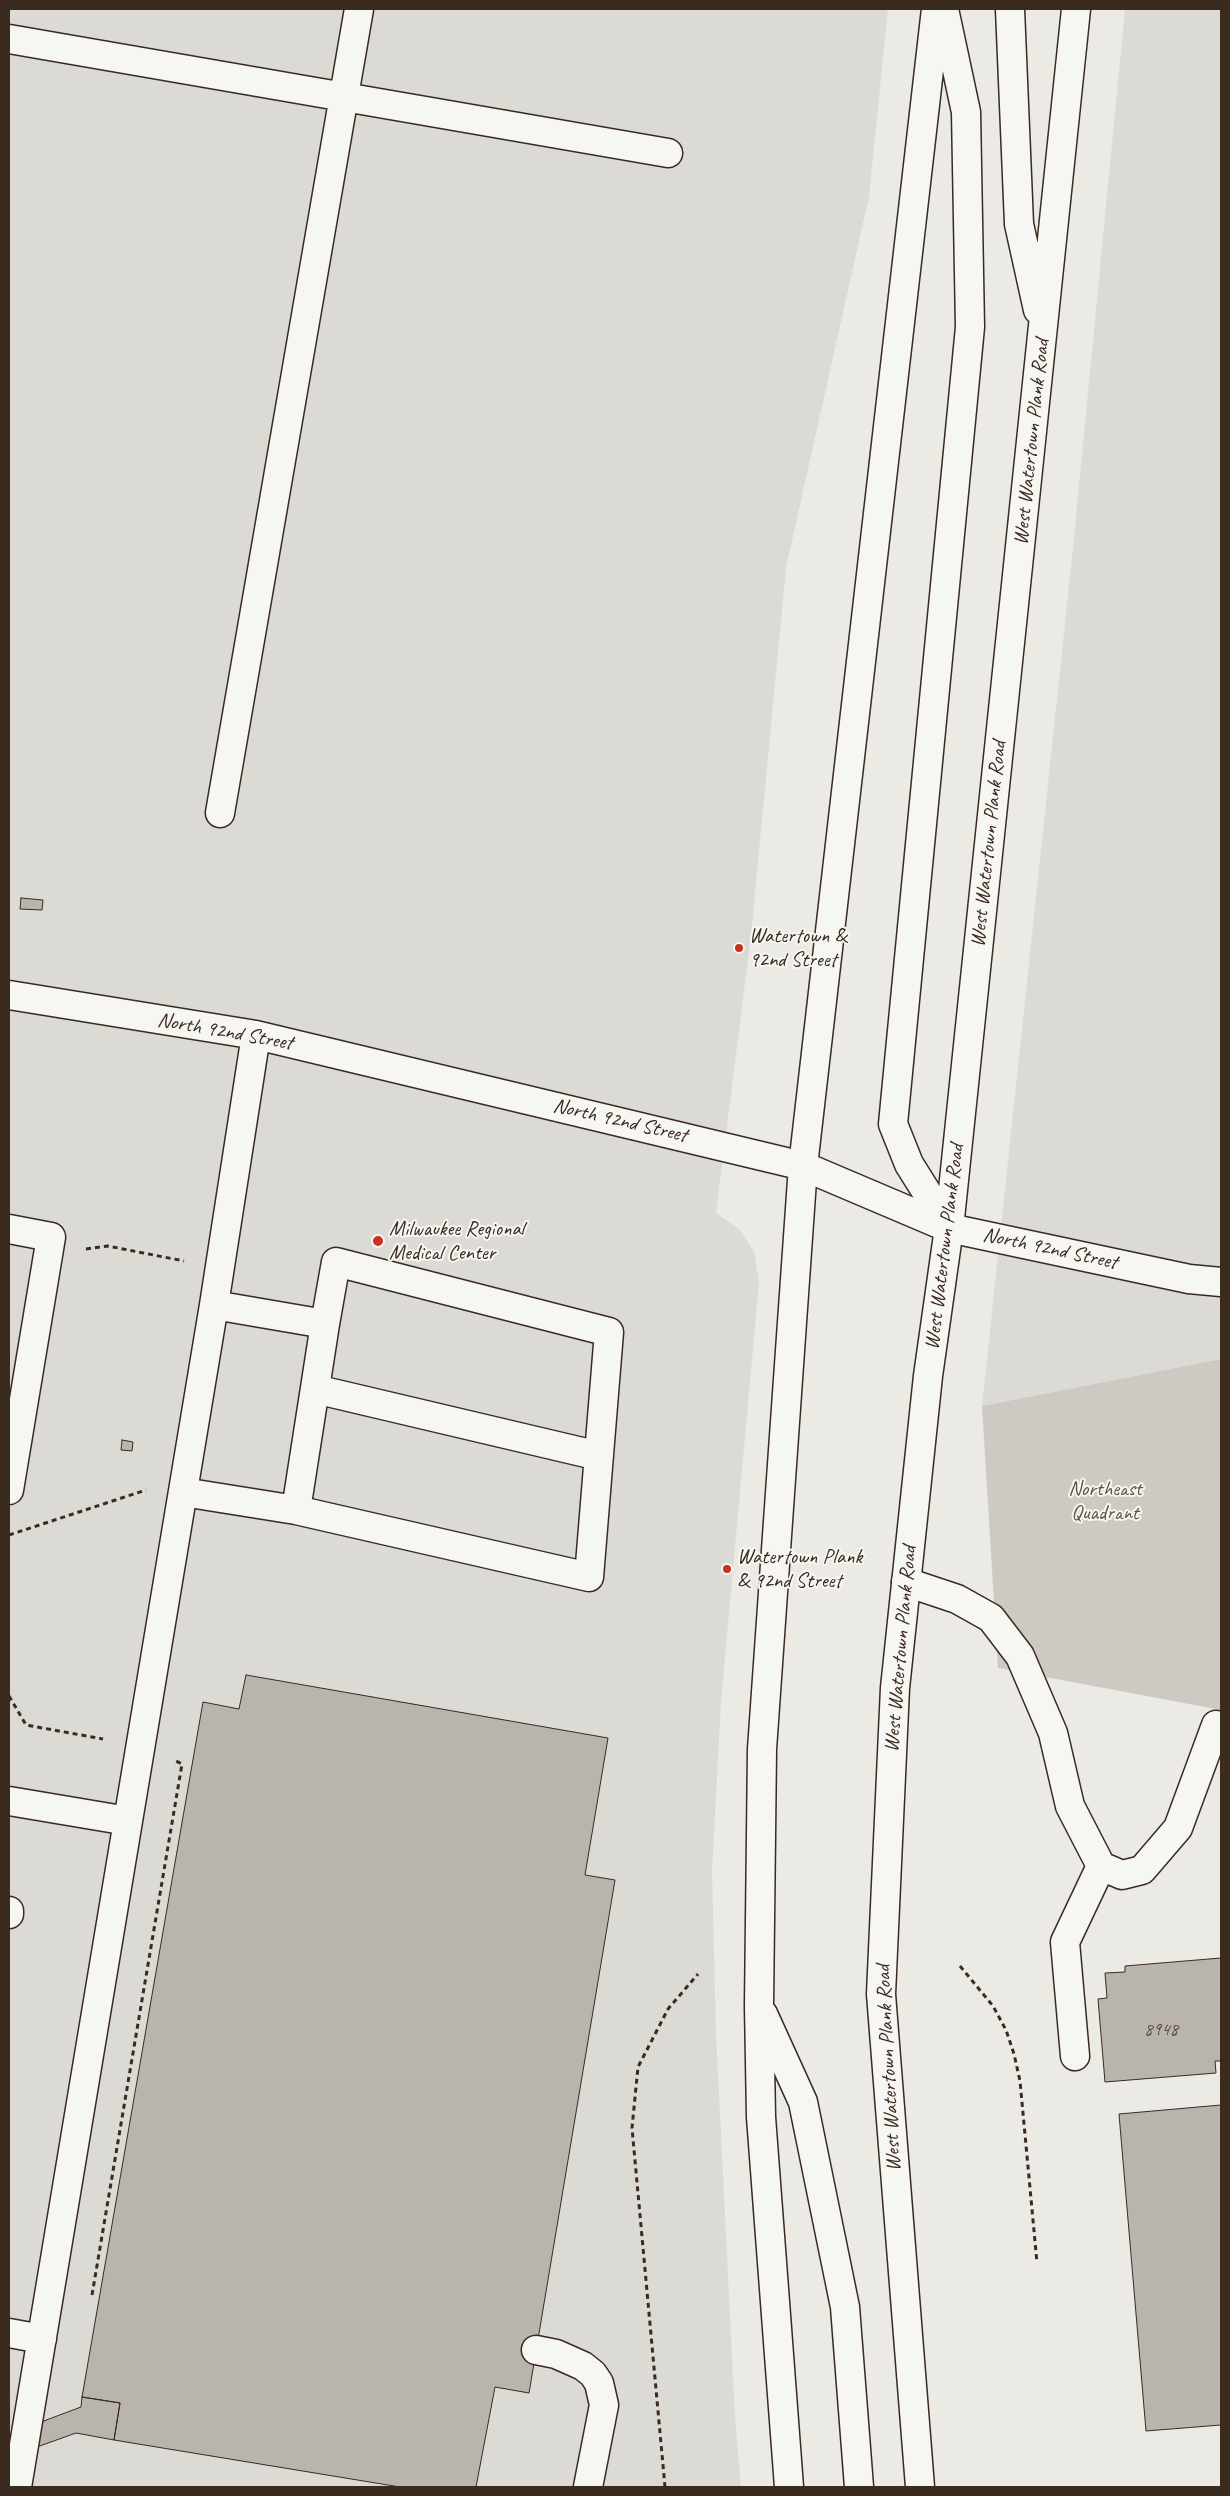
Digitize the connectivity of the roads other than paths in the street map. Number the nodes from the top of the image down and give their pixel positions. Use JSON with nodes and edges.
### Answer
{"nodes":[{"id":1,"x":359,"y":9,"type":"edge"},
{"id":2,"x":936,"y":9,"type":"edge"},
{"id":3,"x":944,"y":9,"type":"edge"},
{"id":4,"x":1010,"y":9,"type":"edge"},
{"id":5,"x":1076,"y":9,"type":"edge"},
{"id":6,"x":9,"y":39,"type":"edge"},
{"id":7,"x":344,"y":97,"type":"junction"},
{"id":8,"x":668,"y":153,"type":"dead end"},
{"id":9,"x":1043,"y":333,"type":"junction"},
{"id":10,"x":220,"y":813,"type":"dead end"},
{"id":11,"x":9,"y":995,"type":"edge"},
{"id":12,"x":256,"y":1035,"type":"junction"},
{"id":13,"x":804,"y":1166,"type":"junction"},
{"id":14,"x":949,"y":1228,"type":"junction"},
{"id":15,"x":9,"y":1229,"type":"edge"},
{"id":16,"x":1221,"y":1282,"type":"edge"},
{"id":17,"x":214,"y":1305,"type":"junction"},
{"id":18,"x":325,"y":1324,"type":"junction"},
{"id":19,"x":315,"y":1389,"type":"junction"},
{"id":20,"x":598,"y":1456,"type":"junction"},
{"id":21,"x":9,"y":1490,"type":"edge"},
{"id":22,"x":183,"y":1492,"type":"junction"},
{"id":23,"x":296,"y":1510,"type":"junction"},
{"id":24,"x":906,"y":1582,"type":"junction"},
{"id":25,"x":1216,"y":1725,"type":"dead end"},
{"id":26,"x":9,"y":1801,"type":"edge"},
{"id":27,"x":128,"y":1821,"type":"junction"},
{"id":28,"x":1101,"y":1866,"type":"junction"},
{"id":29,"x":759,"y":2006,"type":"junction"},
{"id":30,"x":1075,"y":2056,"type":"dead end"},
{"id":31,"x":9,"y":2333,"type":"edge"},
{"id":32,"x":42,"y":2339,"type":"junction"},
{"id":33,"x":536,"y":2350,"type":"dead end"},
{"id":34,"x":19,"y":2414,"type":"edge"},
{"id":35,"x":17,"y":2487,"type":"edge"},
{"id":36,"x":588,"y":2487,"type":"edge"},
{"id":37,"x":789,"y":2487,"type":"edge"},
{"id":38,"x":859,"y":2487,"type":"edge"},
{"id":39,"x":920,"y":2487,"type":"edge"}],
"edges":[{"from":1,"to":7,"type":"main road"},
{"from":2,"to":13,"type":"main road"},
{"from":3,"to":14,"type":"main road"},
{"from":4,"to":9,"type":"main road"},
{"from":5,"to":9,"type":"main road","name":"West Watertown Plank Road"},
{"from":6,"to":7,"type":"main road"},
{"from":7,"to":8,"type":"main road"},
{"from":7,"to":10,"type":"main road"},
{"from":9,"to":14,"type":"main road","name":"West Watertown Plank Road"},
{"from":11,"to":12,"type":"main road","name":"North 92nd Street"},
{"from":12,"to":13,"type":"main road","name":"North 92nd Street"},
{"from":12,"to":17,"type":"main road"},
{"from":13,"to":14,"type":"main road","name":"North 92nd Street"},
{"from":13,"to":29,"type":"main road"},
{"from":14,"to":16,"type":"main road","name":"North 92nd Street"},
{"from":14,"to":24,"type":"main road","name":"West Watertown Plank Road"},
{"from":15,"to":21,"type":"main road"},
{"from":17,"to":18,"type":"main road"},
{"from":17,"to":22,"type":"main road"},
{"from":18,"to":19,"type":"main road"},
{"from":18,"to":20,"type":"main road"},
{"from":19,"to":20,"type":"main road"},
{"from":19,"to":23,"type":"main road"},
{"from":20,"to":23,"type":"main road"},
{"from":22,"to":23,"type":"main road"},
{"from":22,"to":27,"type":"main road"},
{"from":24,"to":28,"type":"main road"},
{"from":24,"to":39,"type":"main road","name":"West Watertown Plank Road"},
{"from":25,"to":28,"type":"main road"},
{"from":26,"to":27,"type":"main road"},
{"from":27,"to":32,"type":"main road"},
{"from":28,"to":30,"type":"main road"},
{"from":29,"to":37,"type":"main road"},
{"from":29,"to":38,"type":"main road"},
{"from":31,"to":32,"type":"main road"},
{"from":32,"to":34,"type":"main road"},
{"from":33,"to":36,"type":"main road"},
{"from":34,"to":35,"type":"main road"}]}
